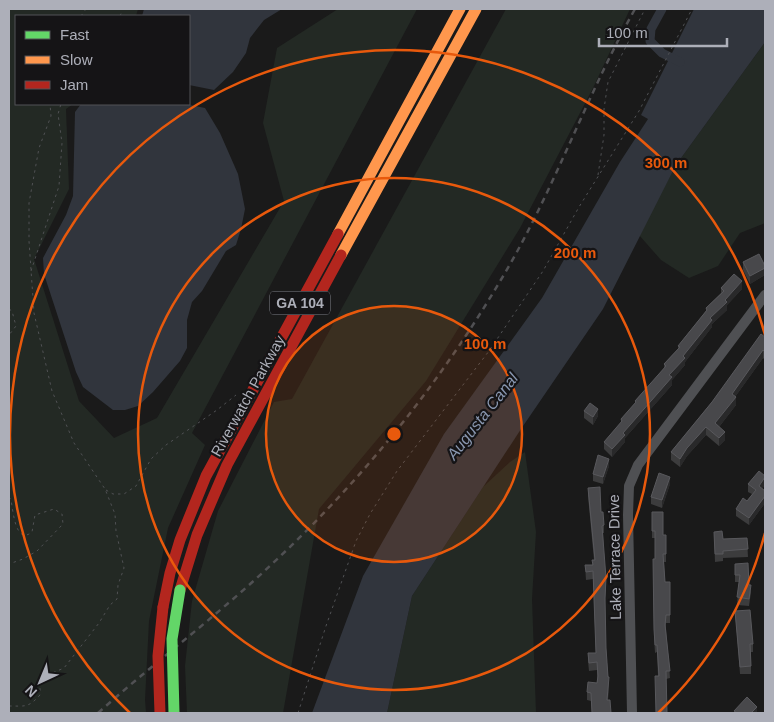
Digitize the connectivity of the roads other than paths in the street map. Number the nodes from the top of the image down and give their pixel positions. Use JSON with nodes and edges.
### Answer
{"nodes":[{"id":1,"x":460,"y":9,"type":"edge"},
{"id":2,"x":476,"y":9,"type":"edge"},
{"id":3,"x":765,"y":295,"type":"edge"},
{"id":4,"x":160,"y":713,"type":"edge"},
{"id":5,"x":174,"y":713,"type":"edge"},
{"id":6,"x":632,"y":713,"type":"edge"}],
"edges":[{"from":1,"to":4,"type":"main road","name":"Riverwatch Parkway","number":"GA 104","bridge":true},
{"from":2,"to":5,"type":"main road","name":"Riverwatch Parkway","number":"GA 104","bridge":true},
{"from":3,"to":6,"type":"street","name":"Lake Terrace Drive"}]}
